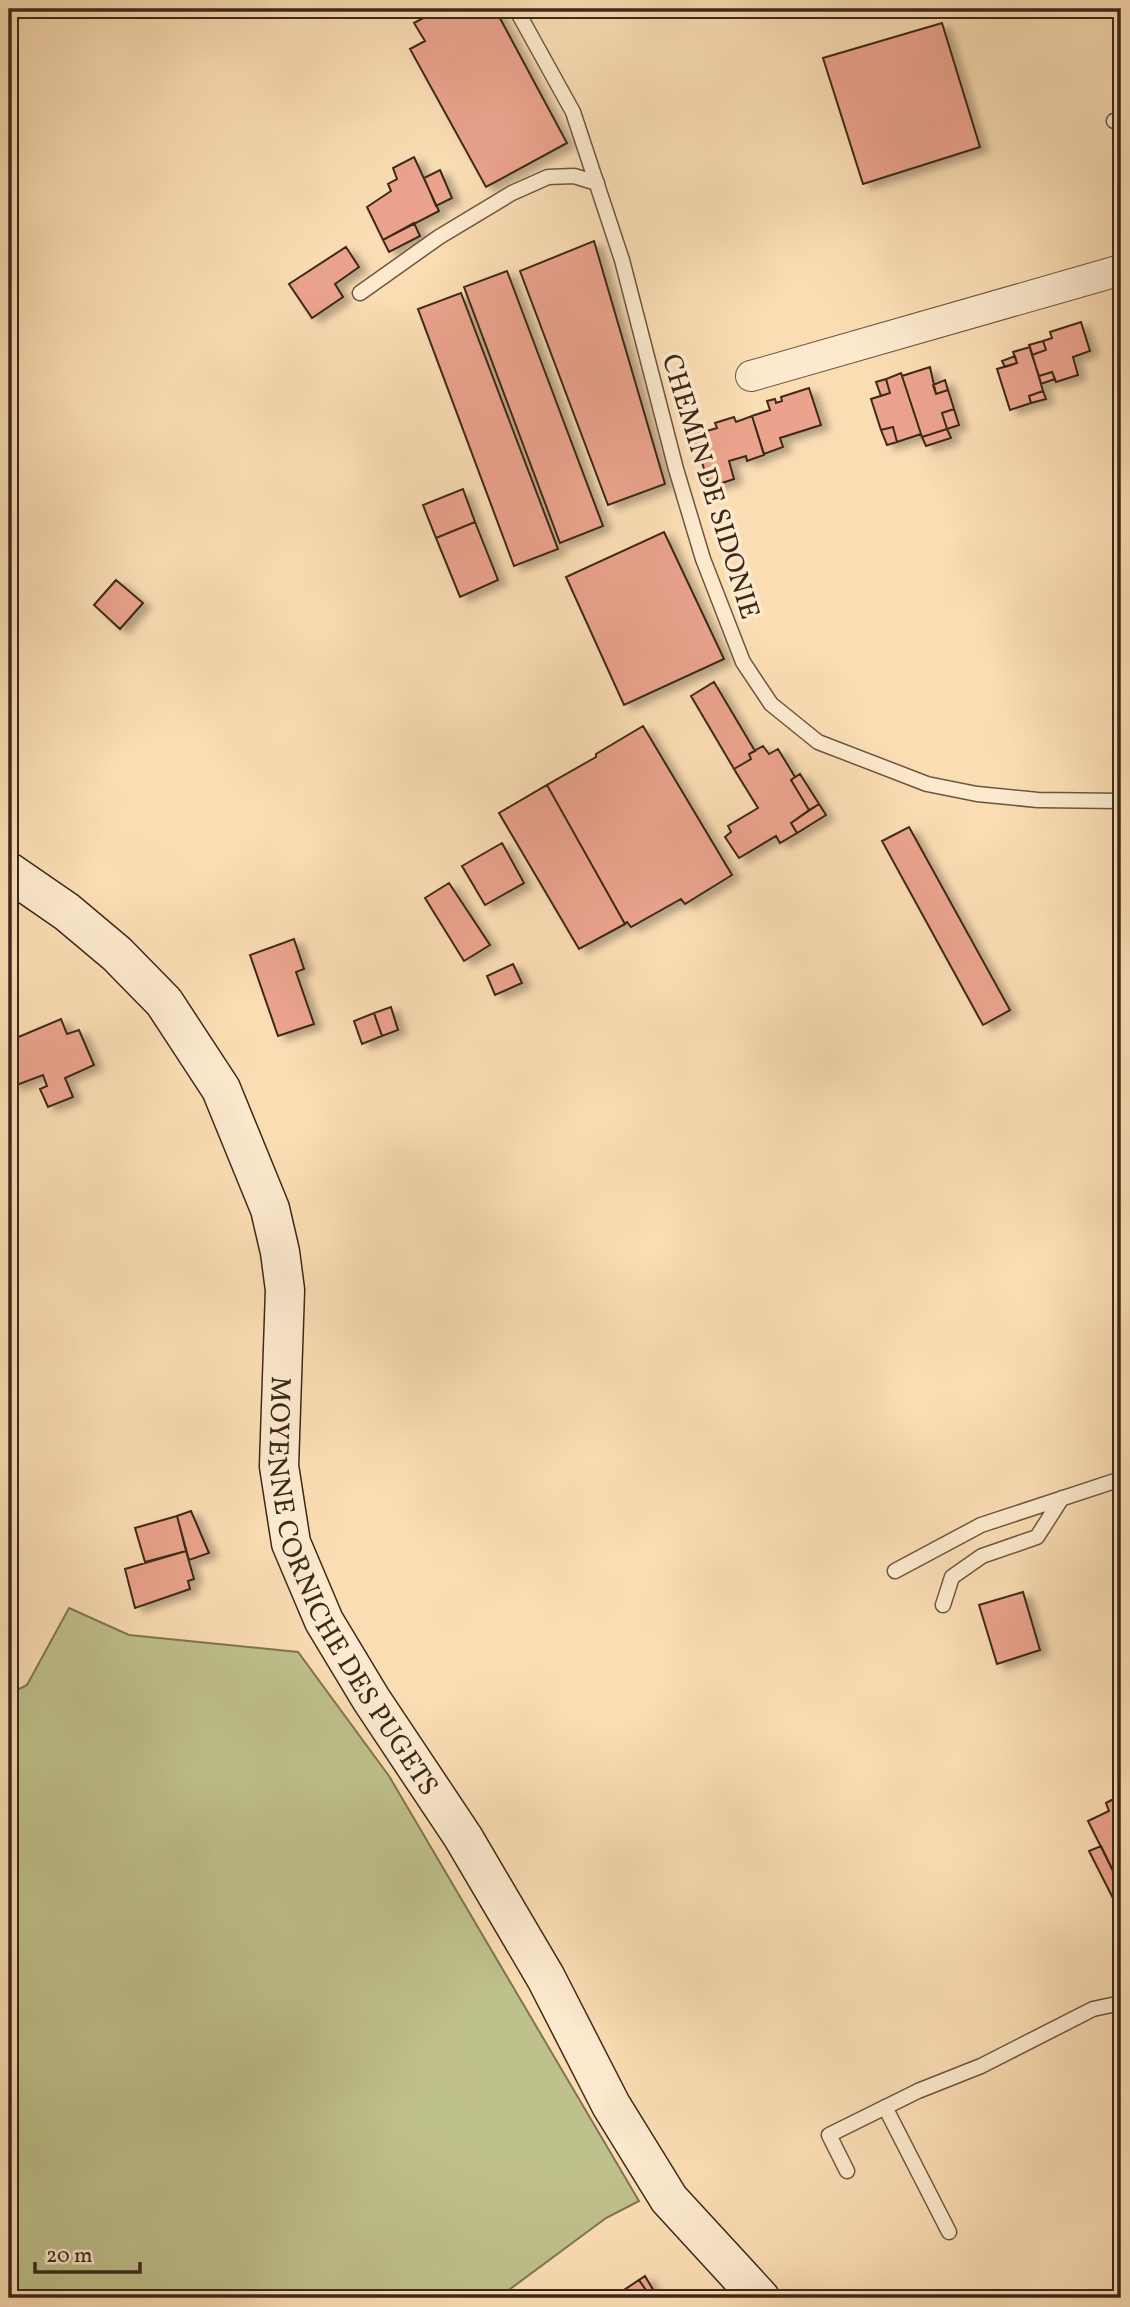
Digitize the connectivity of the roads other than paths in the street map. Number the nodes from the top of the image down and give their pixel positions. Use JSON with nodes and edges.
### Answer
{"nodes":[{"id":1,"x":516,"y":9,"type":"edge"},
{"id":2,"x":597,"y":183,"type":"junction"},
{"id":3,"x":1121,"y":270,"type":"edge"},
{"id":4,"x":360,"y":293,"type":"dead end"},
{"id":5,"x":751,"y":376,"type":"dead end"},
{"id":6,"x":1121,"y":801,"type":"edge"},
{"id":7,"x":9,"y":872,"type":"edge"},
{"id":8,"x":1121,"y":1479,"type":"edge"},
{"id":9,"x":1062,"y":1498,"type":"junction"},
{"id":10,"x":895,"y":1571,"type":"dead end"},
{"id":11,"x":943,"y":1605,"type":"dead end"},
{"id":12,"x":1121,"y":2003,"type":"edge"},
{"id":13,"x":886,"y":2107,"type":"junction"},
{"id":14,"x":847,"y":2171,"type":"dead end"},
{"id":15,"x":949,"y":2232,"type":"dead end"},
{"id":16,"x":760,"y":2298,"type":"edge"}],
"edges":[{"from":1,"to":2,"type":"lane","name":"CHEMIN DE SIDONIE"},
{"from":2,"to":4,"type":"lane"},
{"from":2,"to":6,"type":"lane","name":"CHEMIN DE SIDONIE"},
{"from":3,"to":5,"type":"street"},
{"from":7,"to":16,"type":"street","name":"MOYENNE CORNICHE DES PUGETS"},
{"from":8,"to":9,"type":"lane"},
{"from":9,"to":10,"type":"lane"},
{"from":9,"to":11,"type":"lane"},
{"from":12,"to":13,"type":"lane"},
{"from":13,"to":14,"type":"lane"},
{"from":13,"to":15,"type":"lane"}]}
